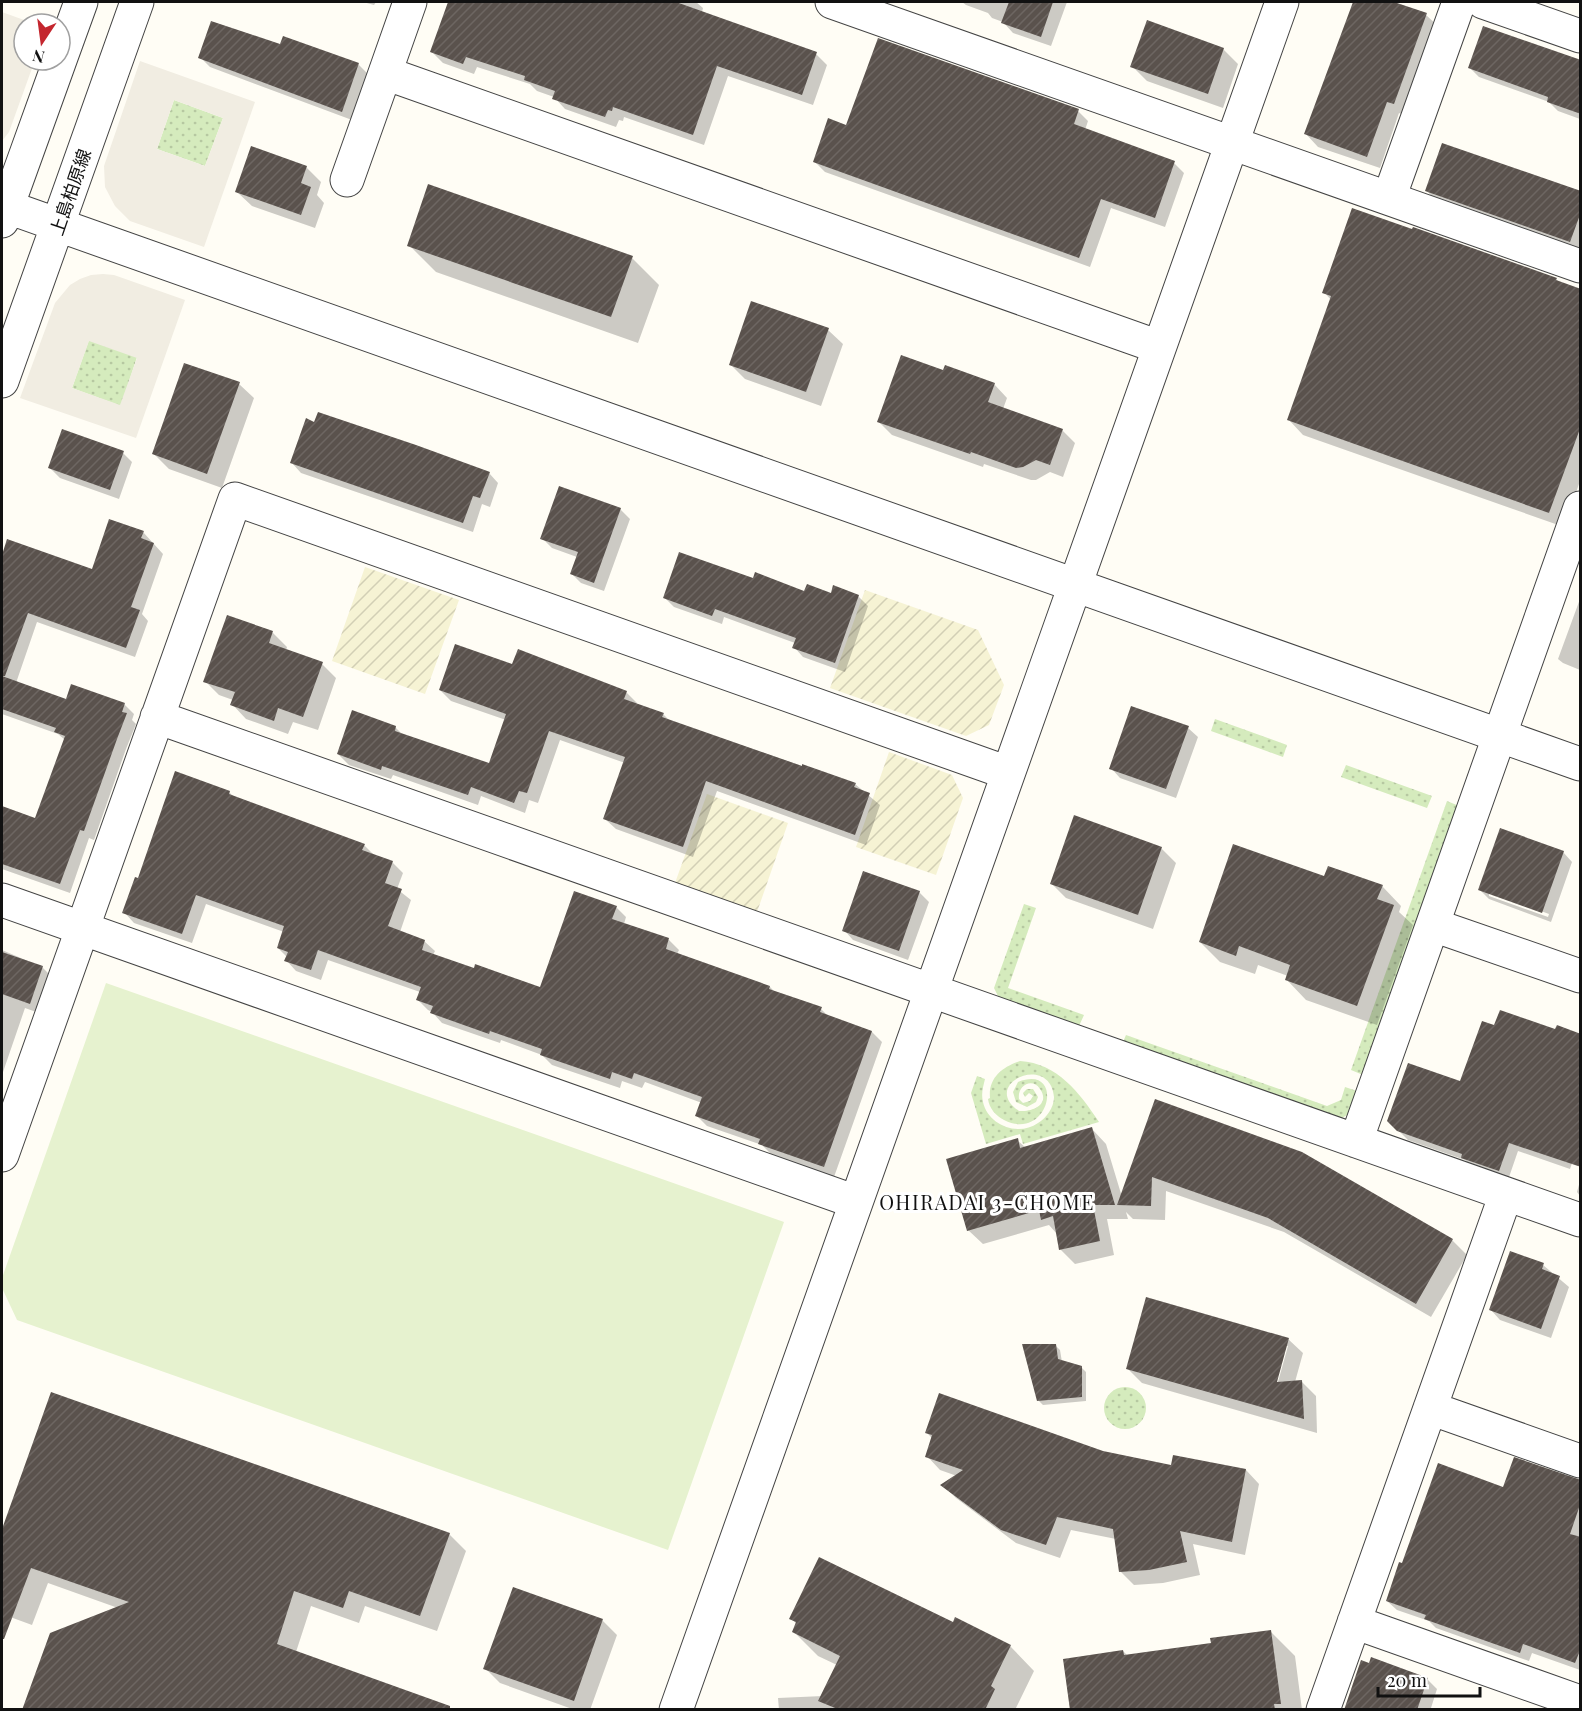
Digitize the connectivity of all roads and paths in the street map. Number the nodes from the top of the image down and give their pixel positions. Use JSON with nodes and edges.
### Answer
{"nodes":[{"id":1,"x":81,"y":2,"type":"edge"},
{"id":2,"x":136,"y":2,"type":"edge"},
{"id":3,"x":410,"y":2,"type":"edge"},
{"id":4,"x":832,"y":2,"type":"edge"},
{"id":5,"x":1282,"y":2,"type":"edge"},
{"id":6,"x":1459,"y":2,"type":"edge"},
{"id":7,"x":1484,"y":2,"type":"edge"},
{"id":8,"x":72,"y":27,"type":"edge"},
{"id":9,"x":1581,"y":36,"type":"edge"},
{"id":10,"x":55,"y":72,"type":"edge"},
{"id":11,"x":385,"y":73,"type":"junction"},
{"id":12,"x":1232,"y":143,"type":"junction"},
{"id":13,"x":347,"y":180,"type":"dead end"},
{"id":14,"x":1389,"y":198,"type":"junction"},
{"id":15,"x":3,"y":211,"type":"edge"},
{"id":16,"x":58,"y":225,"type":"junction"},
{"id":17,"x":1581,"y":266,"type":"edge"},
{"id":18,"x":1159,"y":347,"type":"junction"},
{"id":19,"x":2,"y":381,"type":"edge"},
{"id":20,"x":1581,"y":508,"type":"edge"},
{"id":21,"x":1075,"y":585,"type":"junction"},
{"id":22,"x":157,"y":717,"type":"junction"},
{"id":23,"x":1500,"y":736,"type":"junction"},
{"id":24,"x":1581,"y":764,"type":"edge"},
{"id":25,"x":1008,"y":773,"type":"junction"},
{"id":26,"x":2,"y":900,"type":"edge"},
{"id":27,"x":1433,"y":925,"type":"junction"},
{"id":28,"x":82,"y":928,"type":"junction"},
{"id":29,"x":1581,"y":976,"type":"edge"},
{"id":30,"x":931,"y":990,"type":"junction"},
{"id":31,"x":1356,"y":1141,"type":"junction"},
{"id":32,"x":2,"y":1155,"type":"edge"},
{"id":33,"x":1506,"y":1194,"type":"junction"},
{"id":34,"x":855,"y":1202,"type":"junction"},
{"id":35,"x":1581,"y":1220,"type":"edge"},
{"id":36,"x":1430,"y":1407,"type":"junction"},
{"id":37,"x":1581,"y":1461,"type":"edge"},
{"id":38,"x":1354,"y":1622,"type":"junction"},
{"id":39,"x":1581,"y":1702,"type":"edge"},
{"id":40,"x":675,"y":1710,"type":"edge"},
{"id":41,"x":1323,"y":1710,"type":"edge"}],
"edges":[{"from":1,"to":8,"type":"street"},
{"from":2,"to":16,"type":"street","name":"上島柏原線"},
{"from":3,"to":11,"type":"street"},
{"from":4,"to":12,"type":"street"},
{"from":5,"to":12,"type":"street"},
{"from":6,"to":14,"type":"street"},
{"from":7,"to":9,"type":"street"},
{"from":10,"to":15,"type":"street"},
{"from":11,"to":13,"type":"street"},
{"from":11,"to":18,"type":"street"},
{"from":12,"to":14,"type":"street"},
{"from":12,"to":18,"type":"street"},
{"from":14,"to":17,"type":"street"},
{"from":15,"to":16,"type":"street"},
{"from":16,"to":19,"type":"street","name":"上島柏原線"},
{"from":16,"to":21,"type":"street"},
{"from":18,"to":21,"type":"street"},
{"from":20,"to":23,"type":"street"},
{"from":21,"to":23,"type":"street"},
{"from":21,"to":25,"type":"street"},
{"from":22,"to":25,"type":"street"},
{"from":22,"to":28,"type":"street"},
{"from":22,"to":30,"type":"street"},
{"from":23,"to":24,"type":"street"},
{"from":23,"to":27,"type":"street"},
{"from":25,"to":30,"type":"street"},
{"from":26,"to":28,"type":"street"},
{"from":27,"to":29,"type":"street"},
{"from":27,"to":31,"type":"street"},
{"from":28,"to":32,"type":"street"},
{"from":28,"to":34,"type":"street"},
{"from":30,"to":31,"type":"street"},
{"from":30,"to":34,"type":"street"},
{"from":31,"to":33,"type":"street"},
{"from":33,"to":35,"type":"street"},
{"from":33,"to":36,"type":"street"},
{"from":34,"to":40,"type":"street"},
{"from":36,"to":37,"type":"street"},
{"from":36,"to":38,"type":"street"},
{"from":38,"to":39,"type":"street"},
{"from":38,"to":41,"type":"street"}]}
